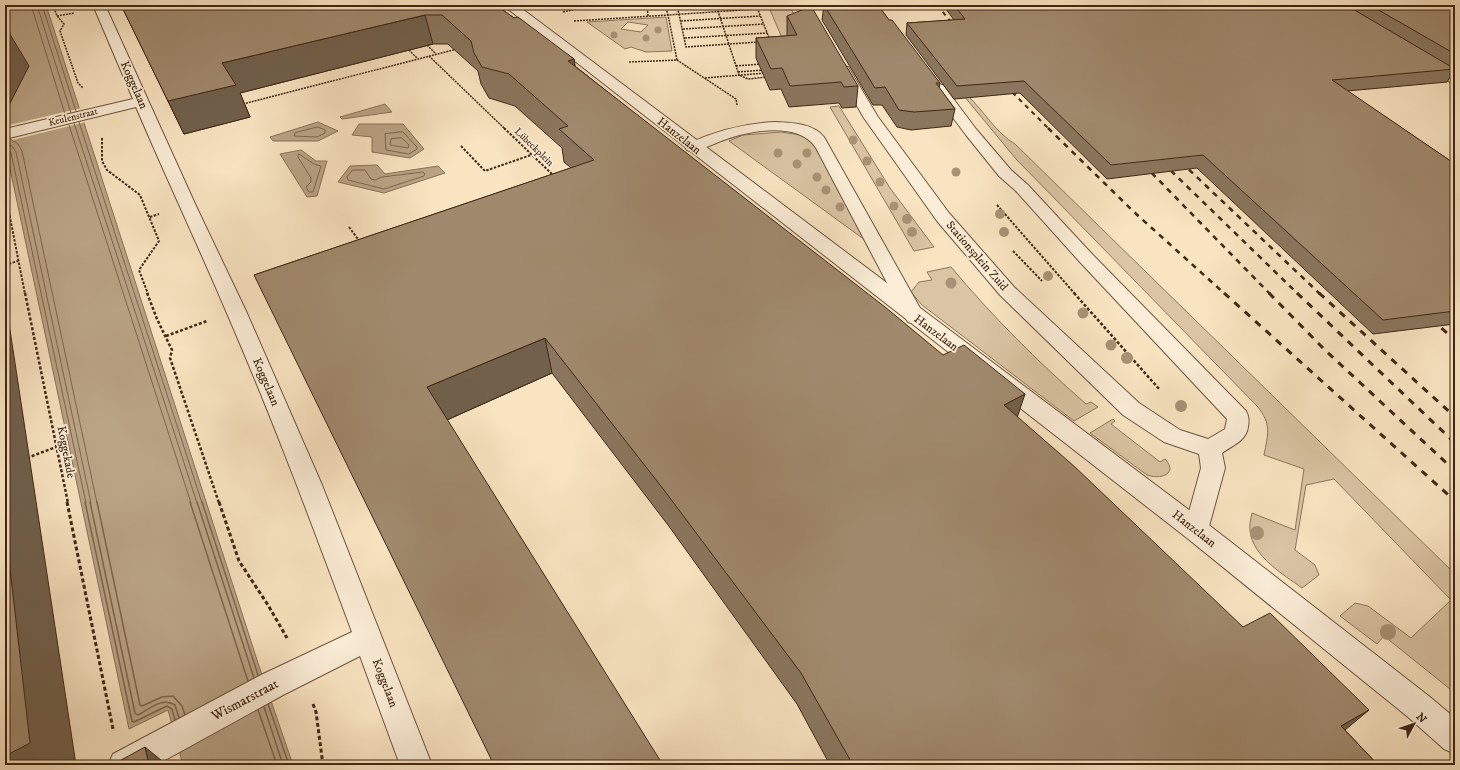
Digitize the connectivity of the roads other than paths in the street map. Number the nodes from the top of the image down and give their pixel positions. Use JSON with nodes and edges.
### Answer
{"nodes":[{"id":1,"x":99,"y":5,"type":"edge"},
{"id":2,"x":509,"y":5,"type":"edge"},
{"id":3,"x":1414,"y":54,"type":"edge"},
{"id":4,"x":836,"y":58,"type":"edge"},
{"id":5,"x":1455,"y":79,"type":"edge"},
{"id":6,"x":931,"y":80,"type":"edge"},
{"id":7,"x":141,"y":101,"type":"junction"},
{"id":8,"x":5,"y":134,"type":"edge"},
{"id":9,"x":693,"y":146,"type":"junction"},
{"id":10,"x":915,"y":317,"type":"junction"},
{"id":11,"x":1210,"y":449,"type":"junction"},
{"id":12,"x":1196,"y":530,"type":"junction"},
{"id":13,"x":369,"y":638,"type":"junction"},
{"id":14,"x":1455,"y":738,"type":"edge"},
{"id":15,"x":124,"y":765,"type":"edge"},
{"id":16,"x":416,"y":765,"type":"edge"}],
"edges":[{"from":1,"to":7,"type":"street","name":"Koggelaan"},
{"from":2,"to":9,"type":"street","name":"Hanzelaan"},
{"from":3,"to":5,"type":"street"},
{"from":4,"to":11,"type":"lane","name":"Stationsplein Zuid"},
{"from":6,"to":11,"type":"lane"},
{"from":7,"to":8,"type":"street","name":"Keulenstraat"},
{"from":7,"to":13,"type":"street","name":"Koggelaan"},
{"from":9,"to":10,"type":"street","name":"Hanzelaan"},
{"from":9,"to":10,"type":"street"},
{"from":10,"to":12,"type":"street","name":"Hanzelaan"},
{"from":11,"to":12,"type":"lane"},
{"from":12,"to":14,"type":"street","name":"Hanzelaan"},
{"from":13,"to":15,"type":"street","name":"Wismarstraat"},
{"from":13,"to":16,"type":"street","name":"Koggelaan"}]}
